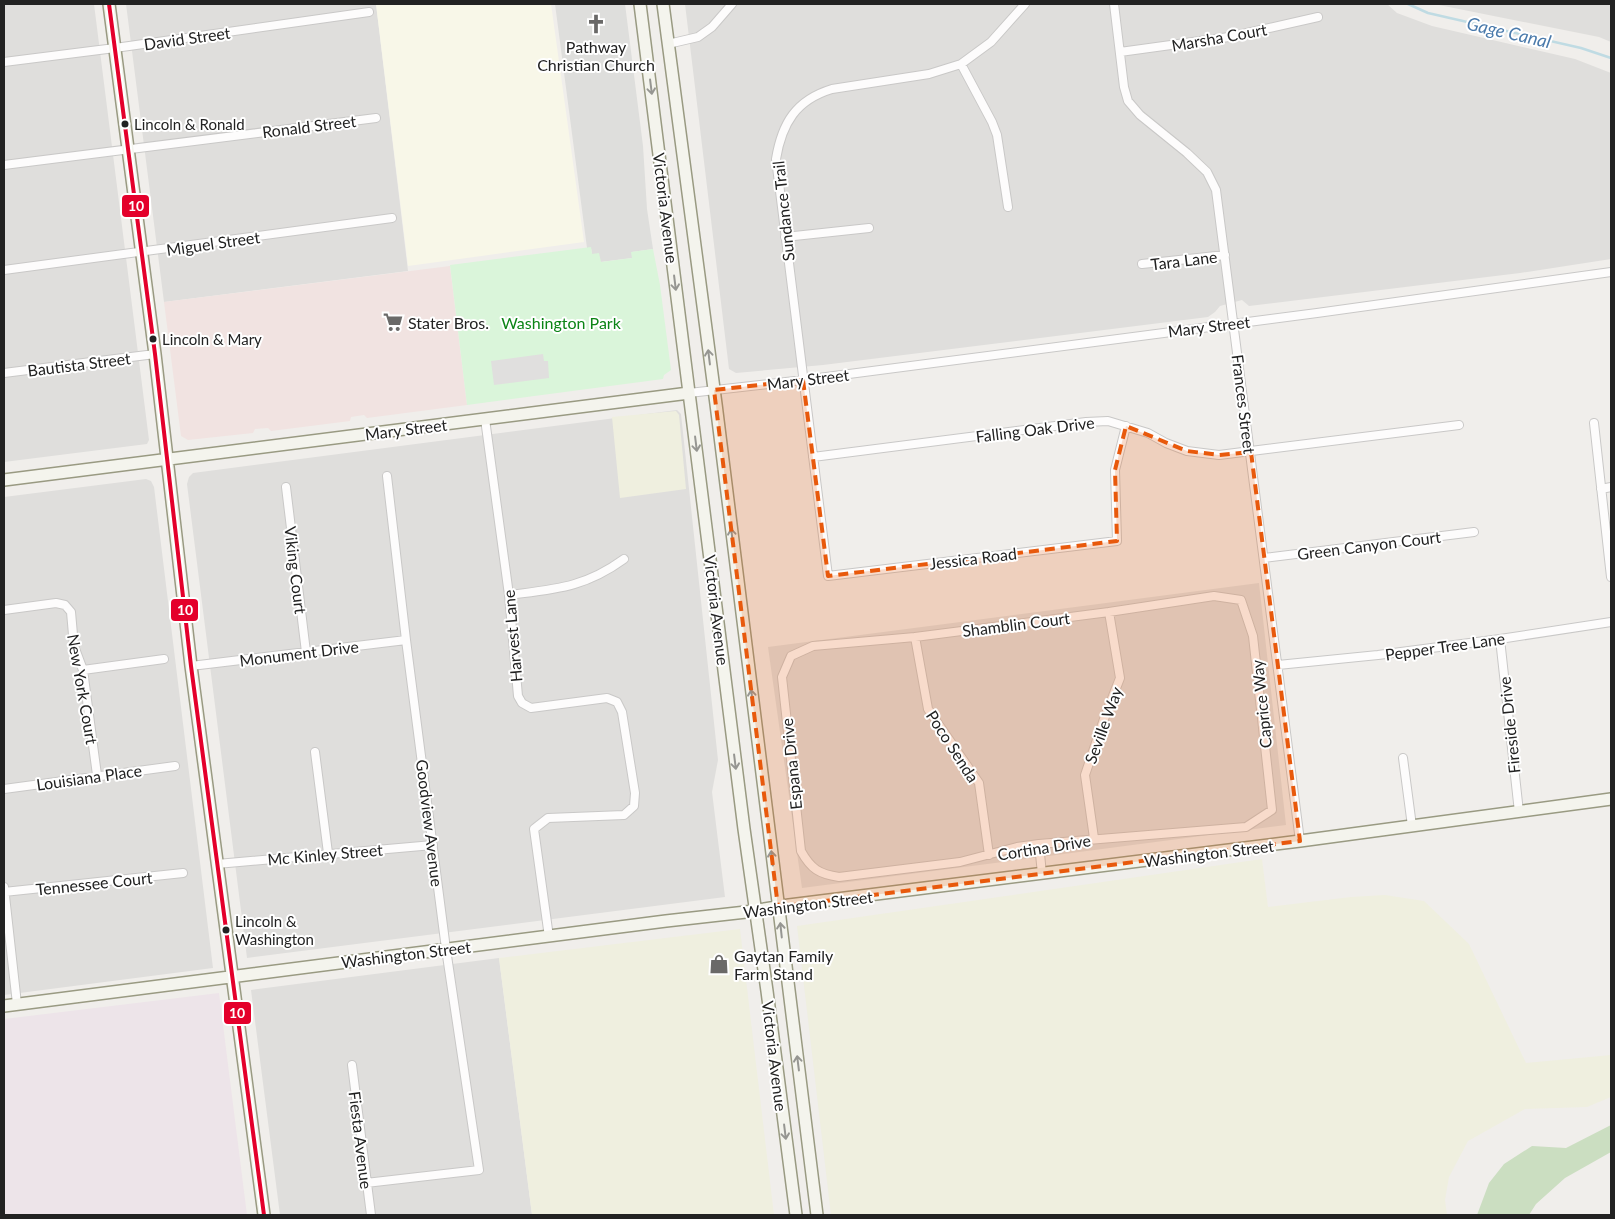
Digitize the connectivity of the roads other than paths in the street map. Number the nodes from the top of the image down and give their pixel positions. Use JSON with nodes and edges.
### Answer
{"nodes":[{"id":1,"x":109,"y":4,"type":"edge"},
{"id":2,"x":640,"y":4,"type":"edge"},
{"id":3,"x":663,"y":4,"type":"edge"},
{"id":4,"x":732,"y":4,"type":"edge"},
{"id":5,"x":1025,"y":4,"type":"edge"},
{"id":6,"x":1114,"y":4,"type":"edge"},
{"id":7,"x":369,"y":12,"type":"dead end"},
{"id":8,"x":1318,"y":17,"type":"dead end"},
{"id":9,"x":668,"y":44,"type":"junction"},
{"id":10,"x":115,"y":48,"type":"junction"},
{"id":11,"x":1120,"y":52,"type":"junction"},
{"id":12,"x":4,"y":62,"type":"edge"},
{"id":13,"x":961,"y":64,"type":"junction"},
{"id":14,"x":376,"y":118,"type":"dead end"},
{"id":15,"x":128,"y":149,"type":"junction"},
{"id":16,"x":4,"y":165,"type":"edge"},
{"id":17,"x":1008,"y":207,"type":"dead end"},
{"id":18,"x":392,"y":218,"type":"dead end"},
{"id":19,"x":869,"y":228,"type":"dead end"},
{"id":20,"x":785,"y":237,"type":"junction"},
{"id":21,"x":141,"y":252,"type":"junction"},
{"id":22,"x":1225,"y":255,"type":"junction"},
{"id":23,"x":1142,"y":264,"type":"dead end"},
{"id":24,"x":4,"y":270,"type":"edge"},
{"id":25,"x":1611,"y":272,"type":"edge"},
{"id":26,"x":1234,"y":323,"type":"junction"},
{"id":27,"x":155,"y":354,"type":"junction"},
{"id":28,"x":4,"y":374,"type":"edge"},
{"id":29,"x":803,"y":380,"type":"junction"},
{"id":30,"x":714,"y":390,"type":"junction"},
{"id":31,"x":689,"y":393,"type":"junction"},
{"id":32,"x":485,"y":419,"type":"junction"},
{"id":33,"x":1594,"y":423,"type":"dead end"},
{"id":34,"x":1459,"y":425,"type":"dead end"},
{"id":35,"x":1126,"y":426,"type":"junction"},
{"id":36,"x":1251,"y":452,"type":"junction"},
{"id":37,"x":813,"y":457,"type":"junction"},
{"id":38,"x":167,"y":460,"type":"junction"},
{"id":39,"x":387,"y":476,"type":"dead end"},
{"id":40,"x":4,"y":480,"type":"edge"},
{"id":41,"x":286,"y":487,"type":"dead end"},
{"id":42,"x":1611,"y":488,"type":"edge"},
{"id":43,"x":1601,"y":489,"type":"junction"},
{"id":44,"x":1474,"y":532,"type":"dead end"},
{"id":45,"x":1264,"y":558,"type":"junction"},
{"id":46,"x":624,"y":559,"type":"dead end"},
{"id":47,"x":828,"y":576,"type":"joint"},
{"id":48,"x":1611,"y":577,"type":"edge"},
{"id":49,"x":509,"y":595,"type":"junction"},
{"id":50,"x":1241,"y":600,"type":"joint"},
{"id":51,"x":4,"y":610,"type":"edge"},
{"id":52,"x":1109,"y":612,"type":"junction"},
{"id":53,"x":1611,"y":622,"type":"edge"},
{"id":54,"x":915,"y":637,"type":"junction"},
{"id":55,"x":1500,"y":639,"type":"junction"},
{"id":56,"x":406,"y":640,"type":"junction"},
{"id":57,"x":306,"y":652,"type":"junction"},
{"id":58,"x":791,"y":656,"type":"joint"},
{"id":59,"x":164,"y":659,"type":"dead end"},
{"id":60,"x":1278,"y":665,"type":"junction"},
{"id":61,"x":191,"y":666,"type":"junction"},
{"id":62,"x":83,"y":670,"type":"junction"},
{"id":63,"x":315,"y":752,"type":"dead end"},
{"id":64,"x":1403,"y":758,"type":"dead end"},
{"id":65,"x":175,"y":766,"type":"dead end"},
{"id":66,"x":97,"y":775,"type":"junction"},
{"id":67,"x":4,"y":789,"type":"edge"},
{"id":68,"x":1611,"y":799,"type":"edge"},
{"id":69,"x":1272,"y":810,"type":"joint"},
{"id":70,"x":1519,"y":812,"type":"junction"},
{"id":71,"x":1412,"y":826,"type":"junction"},
{"id":72,"x":1094,"y":838,"type":"junction"},
{"id":73,"x":1300,"y":842,"type":"junction"},
{"id":74,"x":1039,"y":844,"type":"junction"},
{"id":75,"x":433,"y":845,"type":"junction"},
{"id":76,"x":328,"y":853,"type":"junction"},
{"id":77,"x":989,"y":855,"type":"junction"},
{"id":78,"x":217,"y":864,"type":"junction"},
{"id":79,"x":814,"y":870,"type":"joint"},
{"id":80,"x":183,"y":873,"type":"dead end"},
{"id":81,"x":1042,"y":874,"type":"junction"},
{"id":82,"x":4,"y":889,"type":"edge"},
{"id":83,"x":778,"y":907,"type":"junction"},
{"id":84,"x":754,"y":910,"type":"junction"},
{"id":85,"x":549,"y":937,"type":"junction"},
{"id":86,"x":446,"y":949,"type":"junction"},
{"id":87,"x":232,"y":976,"type":"junction"},
{"id":88,"x":16,"y":1004,"type":"junction"},
{"id":89,"x":4,"y":1006,"type":"edge"},
{"id":90,"x":352,"y":1065,"type":"dead end"},
{"id":91,"x":366,"y":1183,"type":"junction"},
{"id":92,"x":264,"y":1215,"type":"edge"},
{"id":93,"x":370,"y":1215,"type":"edge"},
{"id":94,"x":796,"y":1215,"type":"edge"},
{"id":95,"x":817,"y":1215,"type":"edge"}],
"edges":[{"from":1,"to":10,"type":"main road"},
{"from":2,"to":31,"type":"main road","name":"Victoria Avenue","one_way":true},
{"from":3,"to":9,"type":"main road","name":"Victoria Avenue"},
{"from":4,"to":9,"type":"street"},
{"from":5,"to":13,"type":"street","name":"Sundance Trail"},
{"from":6,"to":11,"type":"street","name":"Frances Street"},
{"from":7,"to":10,"type":"street","name":"David Street"},
{"from":8,"to":11,"type":"street","name":"Marsha Court"},
{"from":30,"to":9,"type":"main road","name":"Victoria Avenue","one_way":true},
{"from":10,"to":12,"type":"street","name":"David Street"},
{"from":10,"to":15,"type":"main road"},
{"from":11,"to":22,"type":"street","name":"Frances Street"},
{"from":13,"to":17,"type":"street"},
{"from":13,"to":20,"type":"street","name":"Sundance Trail"},
{"from":14,"to":15,"type":"street","name":"Ronald Street"},
{"from":15,"to":16,"type":"street","name":"Ronald Street"},
{"from":15,"to":21,"type":"main road"},
{"from":18,"to":21,"type":"street","name":"Miguel Street"},
{"from":19,"to":20,"type":"street"},
{"from":20,"to":29,"type":"street","name":"Sundance Trail"},
{"from":21,"to":24,"type":"street","name":"Miguel Street"},
{"from":21,"to":27,"type":"main road"},
{"from":22,"to":23,"type":"street","name":"Tara Lane"},
{"from":22,"to":26,"type":"street","name":"Frances Street"},
{"from":25,"to":26,"type":"street","name":"Mary Street"},
{"from":26,"to":29,"type":"street","name":"Mary Street"},
{"from":26,"to":36,"type":"street","name":"Frances Street"},
{"from":27,"to":28,"type":"street","name":"Bautista Street"},
{"from":27,"to":38,"type":"main road"},
{"from":29,"to":30,"type":"street","name":"Mary Street"},
{"from":29,"to":37,"type":"street","name":"Sundance Trail"},
{"from":30,"to":31,"type":"street","name":"Mary Street"},
{"from":83,"to":30,"type":"main road","name":"Victoria Avenue","one_way":true},
{"from":31,"to":32,"type":"main road","name":"Mary Street"},
{"from":31,"to":84,"type":"main road","name":"Victoria Avenue","one_way":true},
{"from":32,"to":38,"type":"main road","name":"Mary Street"},
{"from":32,"to":49,"type":"street","name":"Harvest Lane"},
{"from":33,"to":43,"type":"street"},
{"from":34,"to":36,"type":"street","name":"Falling Oak Drive"},
{"from":35,"to":36,"type":"street","name":"Falling Oak Drive"},
{"from":35,"to":37,"type":"street","name":"Falling Oak Drive"},
{"from":35,"to":47,"type":"street","name":"Jessica Road"},
{"from":36,"to":45,"type":"street","name":"Frances Street"},
{"from":37,"to":47,"type":"street","name":"Sundance Trail"},
{"from":38,"to":40,"type":"main road","name":"Mary Street"},
{"from":38,"to":61,"type":"main road"},
{"from":39,"to":56,"type":"street","name":"Goodview Avenue"},
{"from":41,"to":57,"type":"street","name":"Viking Court"},
{"from":42,"to":43,"type":"street"},
{"from":43,"to":48,"type":"street"},
{"from":44,"to":45,"type":"street","name":"Green Canyon Court"},
{"from":45,"to":60,"type":"street","name":"Frances Street"},
{"from":46,"to":49,"type":"street"},
{"from":49,"to":85,"type":"street","name":"Harvest Lane"},
{"from":50,"to":52,"type":"street","name":"Shamblin Court"},
{"from":50,"to":69,"type":"street","name":"Caprice Way"},
{"from":51,"to":62,"type":"street","name":"New York Court"},
{"from":52,"to":54,"type":"street","name":"Shamblin Court"},
{"from":52,"to":72,"type":"street","name":"Seville Way"},
{"from":53,"to":55,"type":"street","name":"Pepper Tree Lane"},
{"from":54,"to":58,"type":"street","name":"Shamblin Court"},
{"from":54,"to":77,"type":"street","name":"Poco Senda"},
{"from":55,"to":60,"type":"street","name":"Pepper Tree Lane"},
{"from":55,"to":70,"type":"street","name":"Fireside Drive"},
{"from":56,"to":57,"type":"street","name":"Monument Drive"},
{"from":56,"to":75,"type":"street","name":"Goodview Avenue"},
{"from":57,"to":61,"type":"street","name":"Monument Drive"},
{"from":58,"to":79,"type":"street","name":"Espana Drive"},
{"from":59,"to":62,"type":"street"},
{"from":60,"to":73,"type":"street","name":"Frances Street"},
{"from":61,"to":78,"type":"main road"},
{"from":62,"to":66,"type":"street","name":"New York Court"},
{"from":63,"to":76,"type":"street"},
{"from":64,"to":71,"type":"street"},
{"from":65,"to":66,"type":"street","name":"Louisiana Place"},
{"from":66,"to":67,"type":"street","name":"Louisiana Place"},
{"from":68,"to":70,"type":"main road","name":"Washington Street"},
{"from":69,"to":72,"type":"street","name":"Cortina Drive"},
{"from":70,"to":71,"type":"main road","name":"Washington Street"},
{"from":71,"to":73,"type":"main road","name":"Washington Street"},
{"from":72,"to":74,"type":"street","name":"Cortina Drive"},
{"from":73,"to":81,"type":"main road","name":"Washington Street"},
{"from":74,"to":77,"type":"street","name":"Cortina Drive"},
{"from":74,"to":81,"type":"street"},
{"from":75,"to":76,"type":"street","name":"Mc Kinley Street"},
{"from":75,"to":86,"type":"street","name":"Goodview Avenue"},
{"from":76,"to":78,"type":"street","name":"Mc Kinley Street"},
{"from":77,"to":79,"type":"street","name":"Cortina Drive"},
{"from":78,"to":87,"type":"main road"},
{"from":80,"to":82,"type":"street","name":"Tennessee Court"},
{"from":81,"to":83,"type":"main road","name":"Washington Street"},
{"from":82,"to":88,"type":"street"},
{"from":83,"to":84,"type":"main road","name":"Washington Street"},
{"from":95,"to":83,"type":"main road","name":"Victoria Avenue","one_way":true},
{"from":84,"to":85,"type":"main road","name":"Washington Street"},
{"from":84,"to":94,"type":"main road","name":"Victoria Avenue","one_way":true},
{"from":85,"to":86,"type":"main road","name":"Washington Street"},
{"from":86,"to":87,"type":"main road","name":"Washington Street"},
{"from":86,"to":91,"type":"street","name":"Goodview Avenue"},
{"from":87,"to":88,"type":"main road","name":"Washington Street"},
{"from":87,"to":92,"type":"main road"},
{"from":88,"to":89,"type":"main road","name":"Washington Street"},
{"from":90,"to":91,"type":"street","name":"Fiesta Avenue"},
{"from":91,"to":93,"type":"street","name":"Fiesta Avenue"}]}
